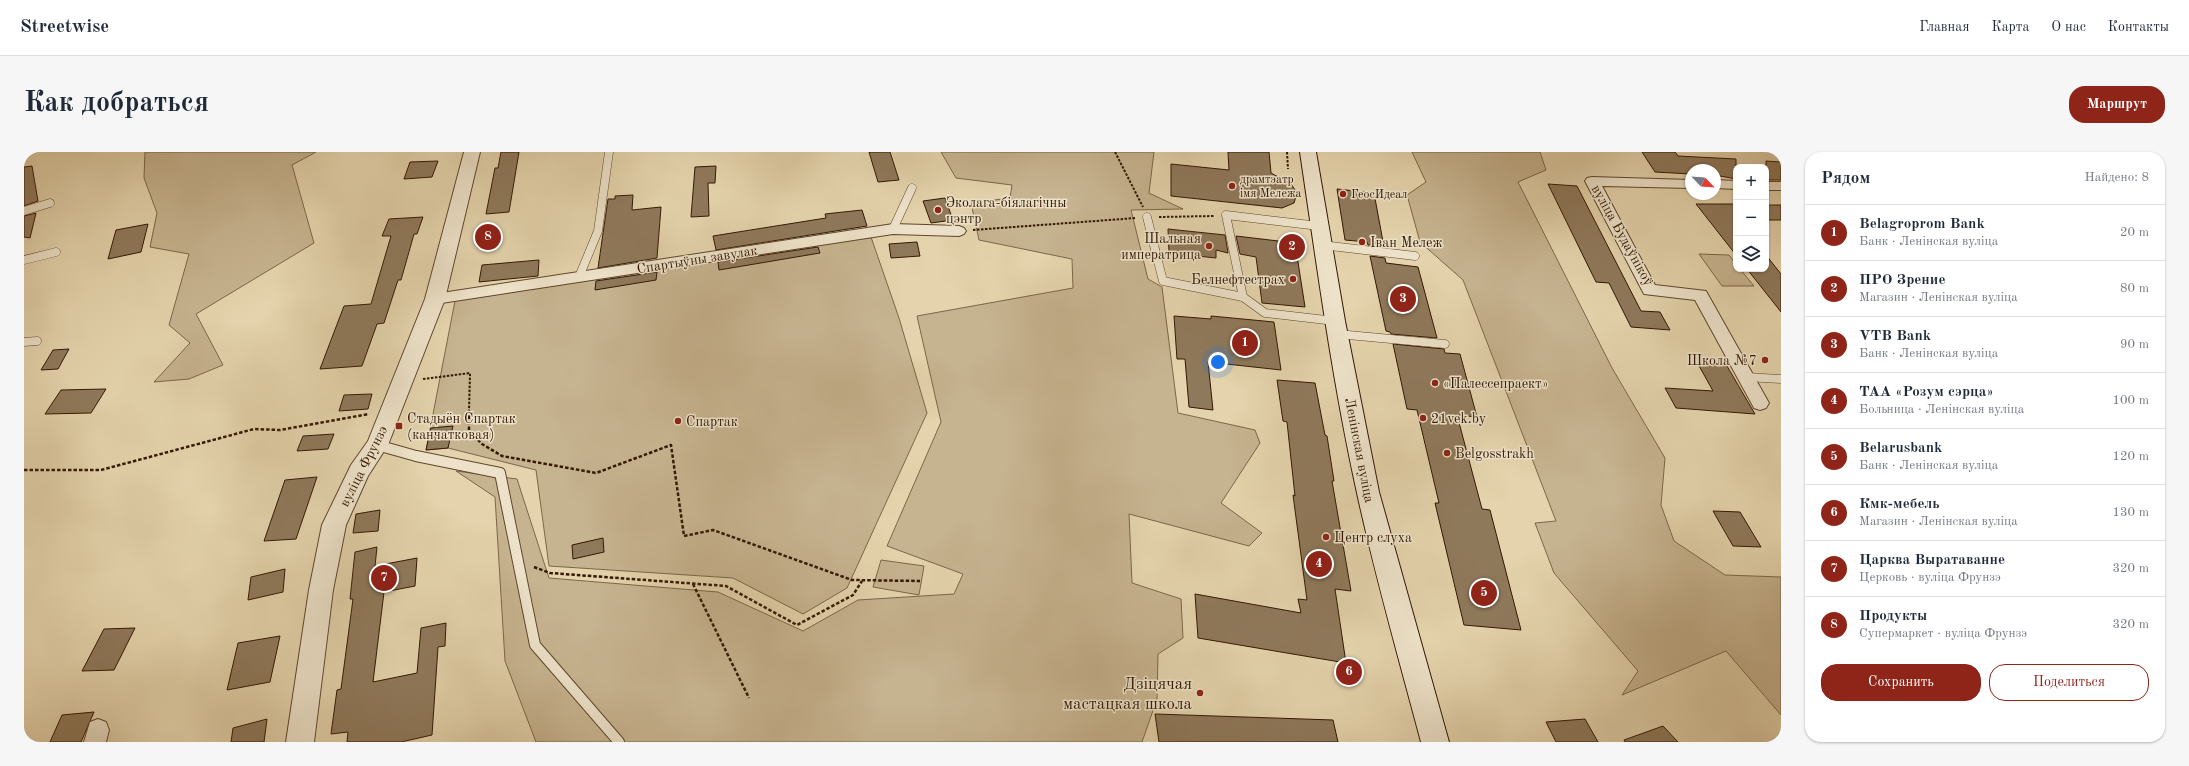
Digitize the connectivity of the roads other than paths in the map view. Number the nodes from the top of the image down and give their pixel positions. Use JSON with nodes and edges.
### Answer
{"nodes":[{"id":1,"x":472,"y":152,"type":"edge"},
{"id":2,"x":609,"y":152,"type":"edge"},
{"id":3,"x":1308,"y":152,"type":"edge"},
{"id":4,"x":1685,"y":184,"type":"edge"},
{"id":5,"x":1721,"y":184,"type":"edge"},
{"id":6,"x":1733,"y":185,"type":"edge"},
{"id":7,"x":1769,"y":186,"type":"edge"},
{"id":8,"x":1781,"y":186,"type":"edge"},
{"id":9,"x":912,"y":188,"type":"dead end"},
{"id":10,"x":50,"y":203,"type":"dead end"},
{"id":11,"x":24,"y":211,"type":"edge"},
{"id":12,"x":1148,"y":217,"type":"road end"},
{"id":13,"x":893,"y":229,"type":"junction"},
{"id":14,"x":959,"y":231,"type":"road end"},
{"id":15,"x":1320,"y":235,"type":"junction"},
{"id":16,"x":56,"y":252,"type":"dead end"},
{"id":17,"x":1415,"y":256,"type":"dead end"},
{"id":18,"x":24,"y":260,"type":"edge"},
{"id":19,"x":579,"y":277,"type":"junction"},
{"id":20,"x":1243,"y":297,"type":"junction"},
{"id":21,"x":435,"y":299,"type":"junction"},
{"id":22,"x":1336,"y":328,"type":"junction"},
{"id":23,"x":36,"y":341,"type":"dead end"},
{"id":24,"x":24,"y":342,"type":"edge"},
{"id":25,"x":1445,"y":344,"type":"dead end"},
{"id":26,"x":1746,"y":377,"type":"junction"},
{"id":27,"x":1781,"y":379,"type":"edge"},
{"id":28,"x":1760,"y":403,"type":"dead end"},
{"id":29,"x":377,"y":445,"type":"junction"},
{"id":30,"x":300,"y":742,"type":"edge"},
{"id":31,"x":619,"y":742,"type":"edge"},
{"id":32,"x":1435,"y":742,"type":"edge"}],
"edges":[{"from":1,"to":21,"type":"street","name":"вуліца Фрунзэ"},
{"from":2,"to":19,"type":"lane"},
{"from":3,"to":15,"type":"street","name":"Ленінская вуліца"},
{"from":4,"to":26,"type":"street","name":"вуліца Будаўнікоў"},
{"from":5,"to":6,"type":"street"},
{"from":7,"to":8,"type":"street"},
{"from":9,"to":13,"type":"lane"},
{"from":10,"to":11,"type":"lane"},
{"from":12,"to":20,"type":"lane"},
{"from":13,"to":14,"type":"street","name":"Спартыўны завулак"},
{"from":13,"to":19,"type":"street","name":"Спартыўны завулак"},
{"from":15,"to":17,"type":"lane"},
{"from":15,"to":20,"type":"lane"},
{"from":15,"to":22,"type":"street","name":"Ленінская вуліца"},
{"from":16,"to":18,"type":"lane"},
{"from":19,"to":21,"type":"street","name":"Спартыўны завулак"},
{"from":20,"to":22,"type":"lane"},
{"from":21,"to":29,"type":"street","name":"вуліца Фрунзэ"},
{"from":22,"to":25,"type":"lane"},
{"from":22,"to":32,"type":"street","name":"Ленінская вуліца"},
{"from":23,"to":24,"type":"lane"},
{"from":26,"to":27,"type":"lane"},
{"from":26,"to":28,"type":"street","name":"вуліца Будаўнікоў"},
{"from":29,"to":30,"type":"street","name":"вуліца Фрунзэ"},
{"from":29,"to":31,"type":"lane"}]}
